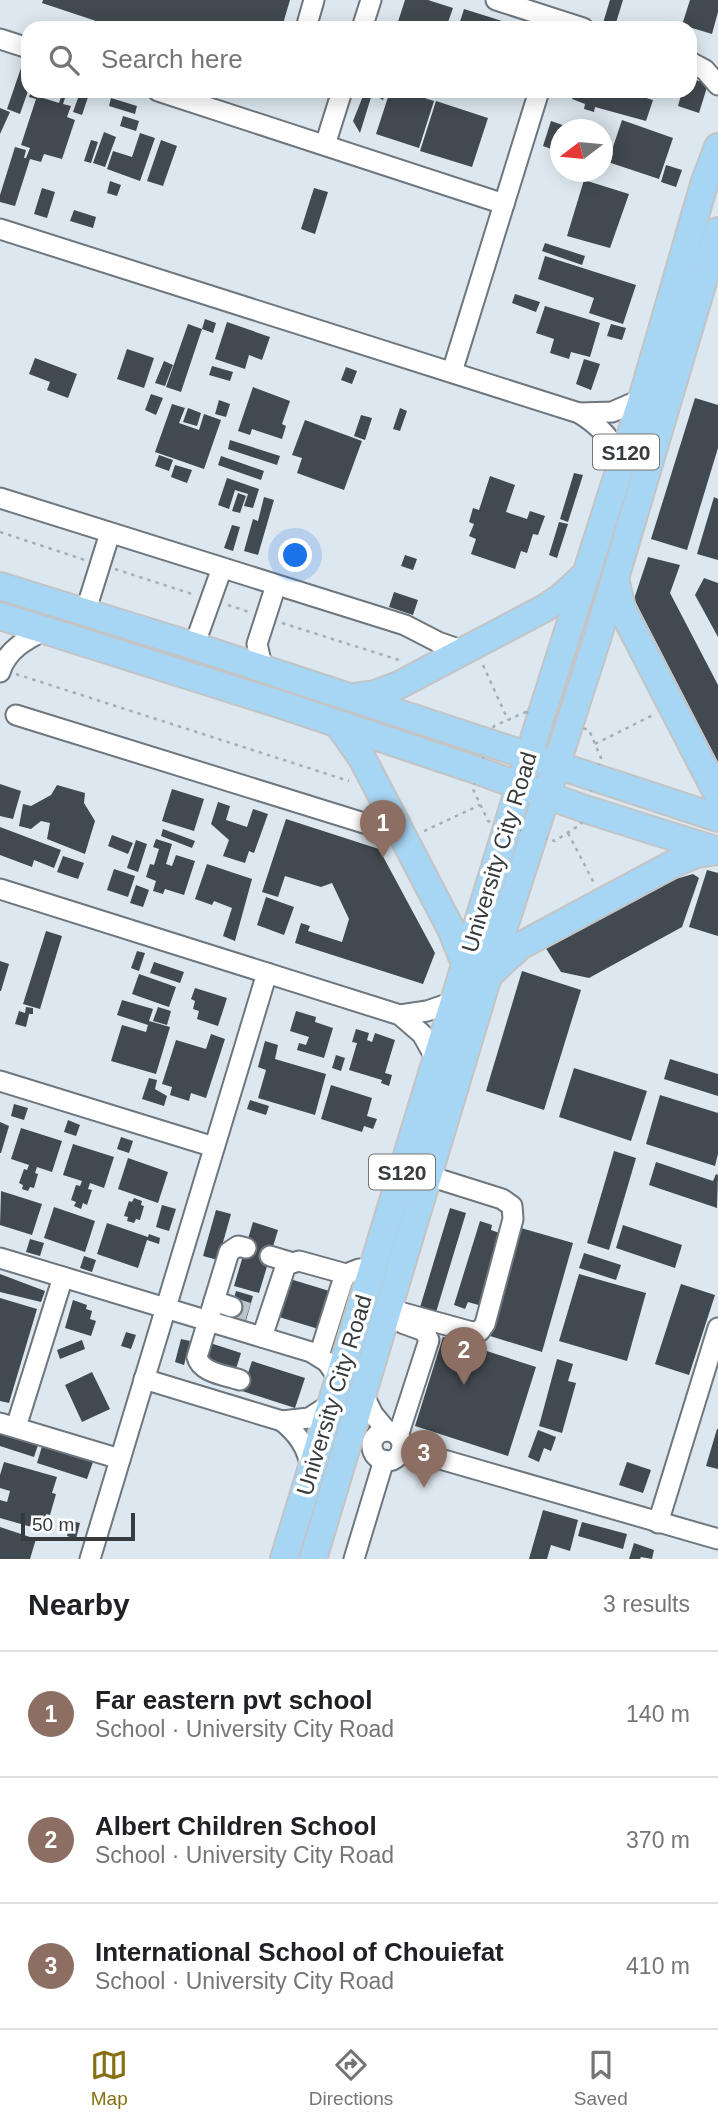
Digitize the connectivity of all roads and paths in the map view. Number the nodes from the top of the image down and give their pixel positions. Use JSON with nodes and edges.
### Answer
{"nodes":[{"id":1,"x":314,"y":0,"type":"edge"},
{"id":2,"x":371,"y":0,"type":"edge"},
{"id":3,"x":496,"y":0,"type":"edge"},
{"id":4,"x":308,"y":21,"type":"edge"},
{"id":5,"x":364,"y":21,"type":"edge"},
{"id":6,"x":551,"y":21,"type":"edge"},
{"id":7,"x":0,"y":39,"type":"edge"},
{"id":8,"x":21,"y":46,"type":"edge"},
{"id":9,"x":718,"y":58,"type":"edge"},
{"id":10,"x":697,"y":62,"type":"edge"},
{"id":11,"x":697,"y":66,"type":"edge"},
{"id":12,"x":718,"y":85,"type":"edge"},
{"id":13,"x":180,"y":98,"type":"edge"},
{"id":14,"x":340,"y":98,"type":"edge"},
{"id":15,"x":537,"y":98,"type":"edge"},
{"id":16,"x":325,"y":145,"type":"junction"},
{"id":17,"x":718,"y":146,"type":"edge"},
{"id":18,"x":718,"y":171,"type":"edge"},
{"id":19,"x":504,"y":204,"type":"junction"},
{"id":20,"x":0,"y":229,"type":"edge"},
{"id":21,"x":718,"y":231,"type":"edge"},
{"id":22,"x":452,"y":372,"type":"junction"},
{"id":23,"x":642,"y":399,"type":"junction"},
{"id":24,"x":579,"y":413,"type":"junction"},
{"id":25,"x":623,"y":463,"type":"junction"},
{"id":26,"x":0,"y":498,"type":"edge"},
{"id":27,"x":110,"y":533,"type":"junction"},
{"id":28,"x":222,"y":568,"type":"junction"},
{"id":29,"x":586,"y":573,"type":"junction"},
{"id":30,"x":615,"y":579,"type":"junction"},
{"id":31,"x":276,"y":585,"type":"junction"},
{"id":32,"x":0,"y":586,"type":"edge"},
{"id":33,"x":85,"y":614,"type":"junction"},
{"id":34,"x":0,"y":616,"type":"edge"},
{"id":35,"x":45,"y":630,"type":"junction"},
{"id":36,"x":426,"y":635,"type":"junction"},
{"id":37,"x":194,"y":646,"type":"junction"},
{"id":38,"x":457,"y":657,"type":"junction"},
{"id":39,"x":1,"y":661,"type":"edge"},
{"id":40,"x":263,"y":670,"type":"junction"},
{"id":41,"x":351,"y":698,"type":"junction"},
{"id":42,"x":671,"y":706,"type":"junction"},
{"id":43,"x":16,"y":715,"type":"dead end"},
{"id":44,"x":508,"y":720,"type":"dead end"},
{"id":45,"x":338,"y":724,"type":"junction"},
{"id":46,"x":537,"y":727,"type":"junction"},
{"id":47,"x":567,"y":735,"type":"junction"},
{"id":48,"x":595,"y":744,"type":"dead end"},
{"id":49,"x":517,"y":752,"type":"junction"},
{"id":50,"x":557,"y":766,"type":"junction"},
{"id":51,"x":583,"y":774,"type":"junction"},
{"id":52,"x":507,"y":781,"type":"junction"},
{"id":53,"x":379,"y":791,"type":"junction"},
{"id":54,"x":718,"y":795,"type":"edge"},
{"id":55,"x":559,"y":799,"type":"junction"},
{"id":56,"x":480,"y":805,"type":"dead end"},
{"id":57,"x":512,"y":811,"type":"junction"},
{"id":58,"x":718,"y":818,"type":"edge"},
{"id":59,"x":538,"y":823,"type":"junction"},
{"id":60,"x":391,"y":831,"type":"junction"},
{"id":61,"x":568,"y":833,"type":"dead end"},
{"id":62,"x":718,"y":851,"type":"edge"},
{"id":63,"x":0,"y":889,"type":"edge"},
{"id":64,"x":603,"y":901,"type":"junction"},
{"id":65,"x":477,"y":970,"type":"junction"},
{"id":66,"x":267,"y":973,"type":"junction"},
{"id":67,"x":453,"y":1002,"type":"junction"},
{"id":68,"x":400,"y":1015,"type":"junction"},
{"id":69,"x":436,"y":1059,"type":"junction"},
{"id":70,"x":0,"y":1081,"type":"edge"},
{"id":71,"x":214,"y":1147,"type":"junction"},
{"id":72,"x":429,"y":1176,"type":"junction"},
{"id":73,"x":246,"y":1248,"type":"dead end"},
{"id":74,"x":270,"y":1256,"type":"dead end"},
{"id":75,"x":0,"y":1258,"type":"edge"},
{"id":76,"x":290,"y":1262,"type":"junction"},
{"id":77,"x":373,"y":1266,"type":"junction"},
{"id":78,"x":346,"y":1274,"type":"junction"},
{"id":79,"x":63,"y":1277,"type":"junction"},
{"id":80,"x":231,"y":1307,"type":"junction"},
{"id":81,"x":165,"y":1308,"type":"junction"},
{"id":82,"x":388,"y":1314,"type":"junction"},
{"id":83,"x":208,"y":1321,"type":"junction"},
{"id":84,"x":265,"y":1328,"type":"junction"},
{"id":85,"x":718,"y":1328,"type":"edge"},
{"id":86,"x":319,"y":1356,"type":"junction"},
{"id":87,"x":144,"y":1379,"type":"junction"},
{"id":88,"x":240,"y":1380,"type":"dead end"},
{"id":89,"x":335,"y":1391,"type":"junction"},
{"id":90,"x":363,"y":1394,"type":"junction"},
{"id":91,"x":282,"y":1421,"type":"junction"},
{"id":92,"x":8,"y":1425,"type":"edge"},
{"id":93,"x":396,"y":1438,"type":"junction"},
{"id":94,"x":379,"y":1456,"type":"junction"},
{"id":95,"x":120,"y":1459,"type":"junction"},
{"id":96,"x":342,"y":1462,"type":"junction"},
{"id":97,"x":312,"y":1468,"type":"junction"},
{"id":98,"x":658,"y":1523,"type":"junction"},
{"id":99,"x":718,"y":1539,"type":"edge"},
{"id":100,"x":90,"y":1559,"type":"edge"},
{"id":101,"x":284,"y":1559,"type":"edge"},
{"id":102,"x":313,"y":1559,"type":"edge"},
{"id":103,"x":354,"y":1559,"type":"edge"}],
"edges":[{"from":1,"to":4,"type":"street"},
{"from":2,"to":5,"type":"street"},
{"from":3,"to":6,"type":"street"},
{"from":7,"to":8,"type":"street"},
{"from":9,"to":10,"type":"street"},
{"from":11,"to":12,"type":"street"},
{"from":13,"to":16,"type":"street"},
{"from":14,"to":16,"type":"street"},
{"from":15,"to":19,"type":"street"},
{"from":16,"to":19,"type":"street"},
{"from":17,"to":23,"type":"main road","name":"University City Road","number":"S120"},
{"from":18,"to":21,"type":"main road"},
{"from":19,"to":22,"type":"street"},
{"from":20,"to":22,"type":"street"},
{"from":21,"to":30,"type":"main road","name":"University City Road","number":"S120"},
{"from":22,"to":24,"type":"street"},
{"from":23,"to":24,"type":"street"},
{"from":23,"to":25,"type":"main road","name":"University City Road","number":"S120"},
{"from":24,"to":25,"type":"street"},
{"from":25,"to":29,"type":"main road","name":"University City Road","number":"S120"},
{"from":26,"to":27,"type":"street"},
{"from":27,"to":28,"type":"street"},
{"from":27,"to":33,"type":"street"},
{"from":28,"to":31,"type":"street"},
{"from":28,"to":37,"type":"street"},
{"from":29,"to":38,"type":"main road"},
{"from":29,"to":46,"type":"main road","name":"University City Road","number":"S120"},
{"from":30,"to":42,"type":"main road"},
{"from":30,"to":47,"type":"main road","name":"University City Road","number":"S120"},
{"from":31,"to":36,"type":"street"},
{"from":31,"to":40,"type":"street"},
{"from":32,"to":33,"type":"main road"},
{"from":33,"to":37,"type":"main road"},
{"from":34,"to":35,"type":"main road"},
{"from":35,"to":39,"type":"street"},
{"from":35,"to":45,"type":"main road"},
{"from":36,"to":38,"type":"street"},
{"from":36,"to":38,"type":"street"},
{"from":37,"to":40,"type":"main road"},
{"from":38,"to":41,"type":"main road"},
{"from":38,"to":44,"type":"path"},
{"from":39,"to":53,"type":"path"},
{"from":40,"to":41,"type":"main road"},
{"from":41,"to":49,"type":"main road"},
{"from":42,"to":48,"type":"path"},
{"from":42,"to":54,"type":"main road"},
{"from":43,"to":60,"type":"street"},
{"from":45,"to":52,"type":"main road"},
{"from":45,"to":53,"type":"main road"},
{"from":46,"to":47,"type":"main road"},
{"from":46,"to":49,"type":"main road","name":"University City Road","number":"S120"},
{"from":47,"to":50,"type":"main road","name":"University City Road","number":"S120"},
{"from":49,"to":50,"type":"main road"},
{"from":49,"to":52,"type":"main road","name":"University City Road"},
{"from":50,"to":51,"type":"main road"},
{"from":50,"to":55,"type":"main road","name":"University City Road","number":"S120"},
{"from":51,"to":55,"type":"main road"},
{"from":51,"to":58,"type":"main road"},
{"from":52,"to":55,"type":"main road"},
{"from":52,"to":57,"type":"main road","name":"University City Road","number":"S120"},
{"from":53,"to":60,"type":"main road"},
{"from":55,"to":59,"type":"main road","name":"University City Road","number":"S120"},
{"from":55,"to":62,"type":"main road"},
{"from":56,"to":60,"type":"path"},
{"from":57,"to":59,"type":"main road"},
{"from":57,"to":65,"type":"main road","name":"University City Road","number":"S120"},
{"from":59,"to":65,"type":"main road","name":"University City Road","number":"S120"},
{"from":60,"to":65,"type":"main road"},
{"from":61,"to":64,"type":"path"},
{"from":62,"to":64,"type":"main road"},
{"from":63,"to":66,"type":"street"},
{"from":64,"to":65,"type":"main road"},
{"from":65,"to":67,"type":"main road","name":"University City Road","number":"S120"},
{"from":65,"to":72,"type":"main road","name":"University City Road","number":"S120"},
{"from":66,"to":68,"type":"street"},
{"from":66,"to":71,"type":"street"},
{"from":67,"to":68,"type":"street"},
{"from":67,"to":69,"type":"main road","name":"University City Road","number":"S120"},
{"from":68,"to":69,"type":"street"},
{"from":69,"to":77,"type":"main road","name":"University City Road","number":"S120"},
{"from":70,"to":71,"type":"street"},
{"from":71,"to":81,"type":"street"},
{"from":72,"to":82,"type":"main road","name":"University City Road","number":"S120"},
{"from":72,"to":82,"type":"street"},
{"from":73,"to":80,"type":"street"},
{"from":74,"to":76,"type":"street"},
{"from":75,"to":79,"type":"street"},
{"from":76,"to":78,"type":"street"},
{"from":76,"to":84,"type":"street"},
{"from":77,"to":78,"type":"street"},
{"from":77,"to":89,"type":"main road","name":"University City Road","number":"S120"},
{"from":78,"to":86,"type":"street"},
{"from":79,"to":81,"type":"street"},
{"from":79,"to":92,"type":"street"},
{"from":80,"to":83,"type":"street"},
{"from":80,"to":84,"type":"street"},
{"from":81,"to":83,"type":"street"},
{"from":81,"to":87,"type":"street"},
{"from":82,"to":90,"type":"main road","name":"University City Road","number":"S120"},
{"from":82,"to":93,"type":"street"},
{"from":83,"to":84,"type":"street"},
{"from":83,"to":88,"type":"street"},
{"from":84,"to":86,"type":"street"},
{"from":85,"to":98,"type":"street"},
{"from":86,"to":89,"type":"street"},
{"from":87,"to":91,"type":"street"},
{"from":87,"to":95,"type":"street"},
{"from":89,"to":91,"type":"street"},
{"from":89,"to":97,"type":"main road","name":"University City Road","number":"S120"},
{"from":90,"to":93,"type":"street"},
{"from":90,"to":96,"type":"main road","name":"University City Road","number":"S120"},
{"from":91,"to":97,"type":"street"},
{"from":92,"to":95,"type":"street"},
{"from":93,"to":94,"type":"street"},
{"from":93,"to":98,"type":"street"},
{"from":94,"to":96,"type":"street"},
{"from":94,"to":103,"type":"street"},
{"from":95,"to":100,"type":"street"},
{"from":96,"to":102,"type":"main road","name":"University City Road","number":"S120"},
{"from":97,"to":101,"type":"main road","name":"University City Road","number":"S120"},
{"from":98,"to":99,"type":"street"}]}
